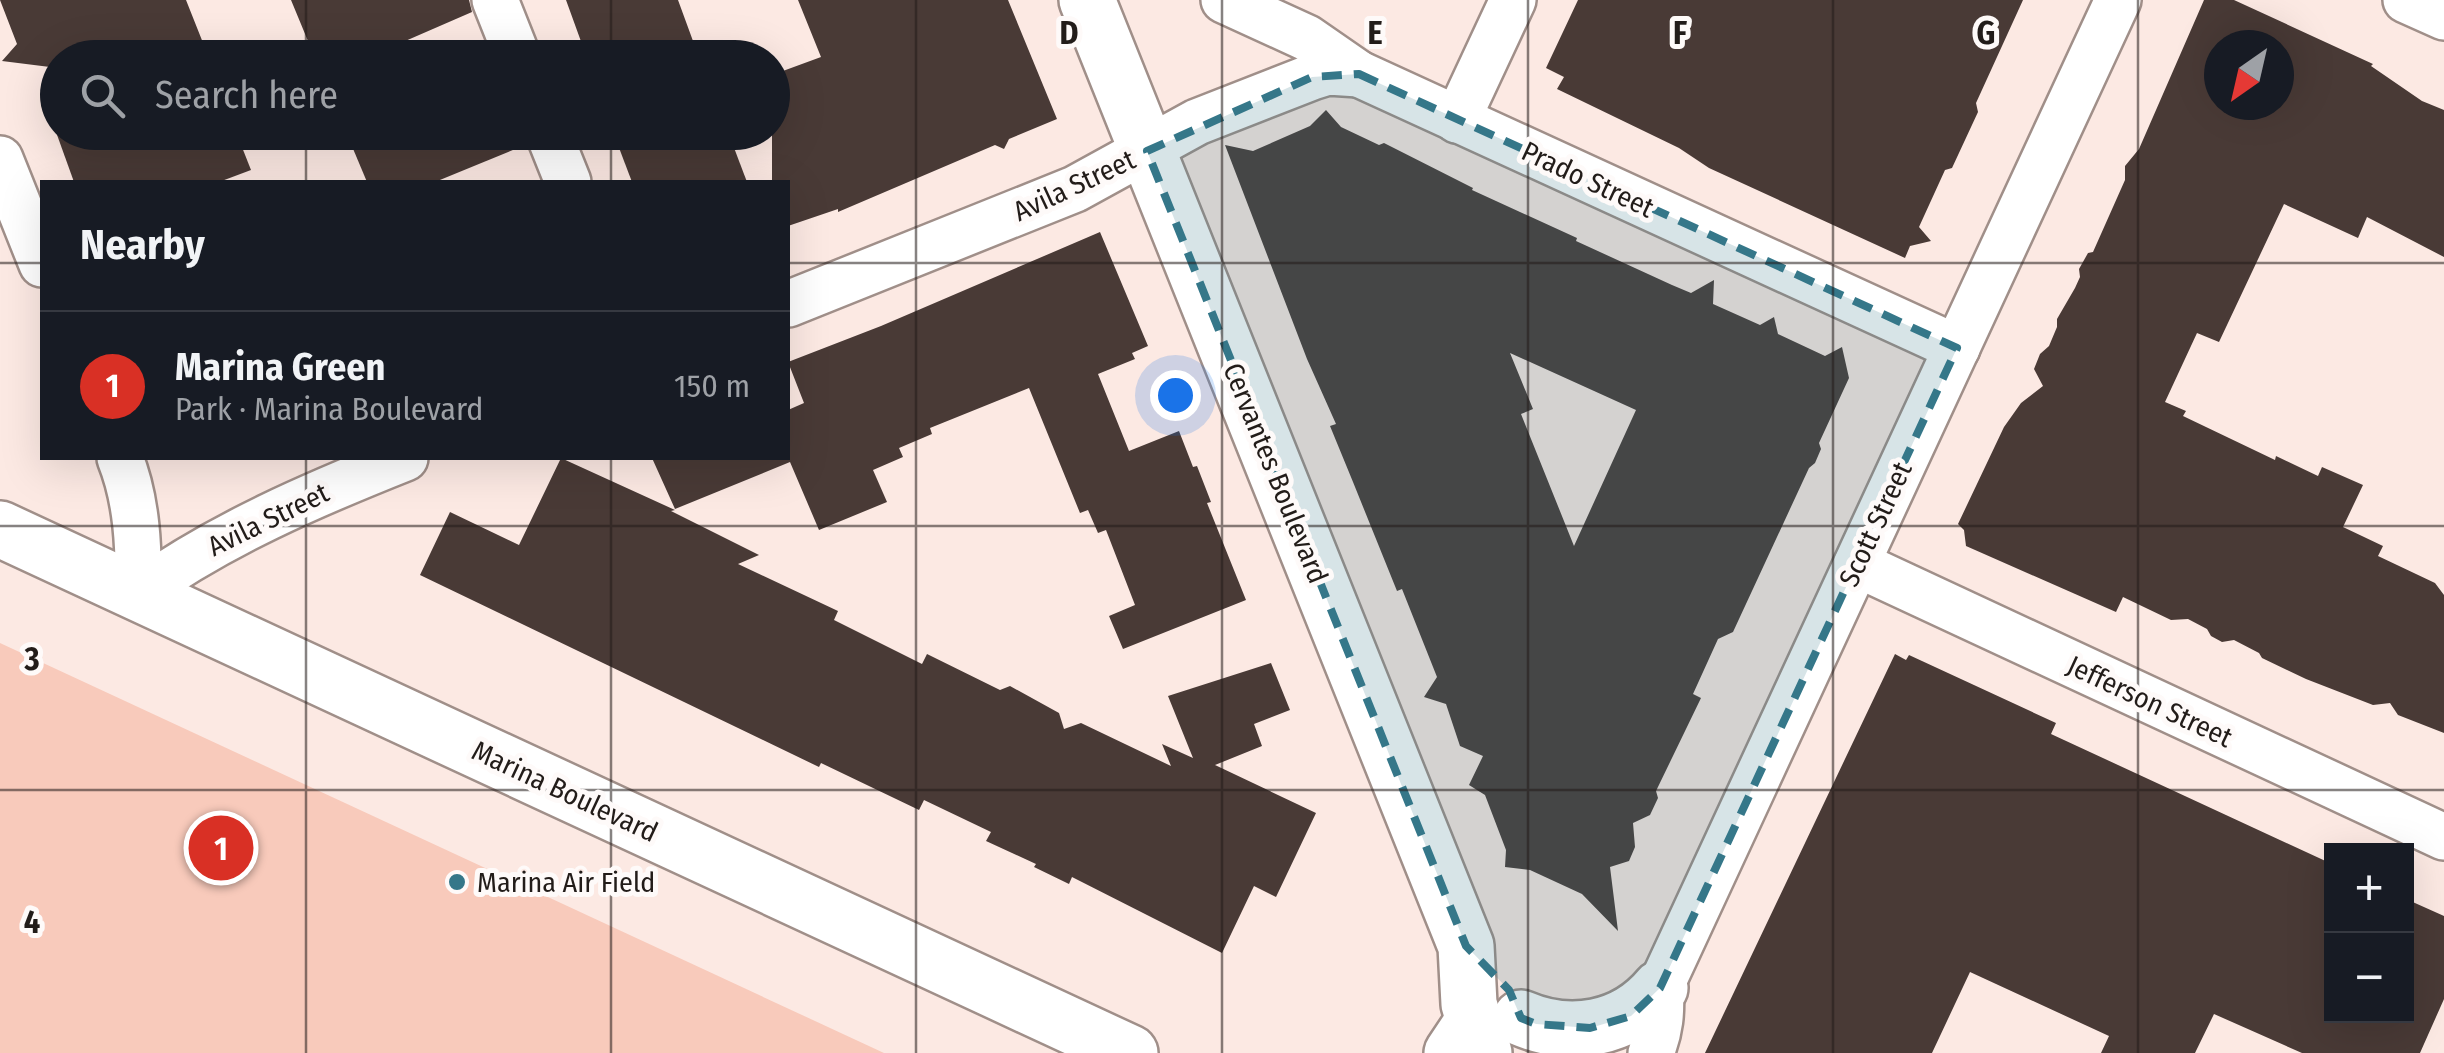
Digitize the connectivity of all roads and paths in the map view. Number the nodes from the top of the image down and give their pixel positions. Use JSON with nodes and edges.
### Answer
{"nodes":[{"id":1,"x":495,"y":0,"type":"edge"},
{"id":2,"x":1087,"y":0,"type":"edge"},
{"id":3,"x":1224,"y":0,"type":"edge"},
{"id":4,"x":1513,"y":0,"type":"edge"},
{"id":5,"x":2118,"y":0,"type":"edge"},
{"id":6,"x":2406,"y":0,"type":"edge"},
{"id":7,"x":2444,"y":17,"type":"edge"},
{"id":8,"x":511,"y":40,"type":"edge"},
{"id":9,"x":1359,"y":74,"type":"junction"},
{"id":10,"x":1457,"y":120,"type":"junction"},
{"id":11,"x":555,"y":150,"type":"edge"},
{"id":12,"x":1147,"y":151,"type":"junction"},
{"id":13,"x":0,"y":158,"type":"edge"},
{"id":14,"x":567,"y":180,"type":"edge"},
{"id":15,"x":40,"y":259,"type":"edge"},
{"id":16,"x":790,"y":303,"type":"edge"},
{"id":17,"x":1957,"y":348,"type":"junction"},
{"id":18,"x":121,"y":460,"type":"edge"},
{"id":19,"x":400,"y":460,"type":"edge"},
{"id":20,"x":0,"y":529,"type":"edge"},
{"id":21,"x":1857,"y":564,"type":"junction"},
{"id":22,"x":138,"y":593,"type":"junction"},
{"id":23,"x":2444,"y":837,"type":"edge"},
{"id":24,"x":1660,"y":988,"type":"junction"},
{"id":25,"x":1493,"y":1039,"type":"edge"},
{"id":26,"x":1130,"y":1053,"type":"edge"},
{"id":27,"x":1651,"y":1053,"type":"edge"}],
"edges":[{"from":1,"to":8,"type":"street"},
{"from":2,"to":12,"type":"street","name":"Cervantes Boulevard"},
{"from":3,"to":9,"type":"street","name":"Prado Street"},
{"from":4,"to":10,"type":"street"},
{"from":5,"to":17,"type":"street","name":"Scott Street"},
{"from":6,"to":7,"type":"street"},
{"from":9,"to":10,"type":"street","name":"Prado Street"},
{"from":9,"to":12,"type":"street","name":"Avila Street"},
{"from":10,"to":17,"type":"street","name":"Prado Street"},
{"from":11,"to":14,"type":"street"},
{"from":12,"to":16,"type":"street","name":"Avila Street"},
{"from":12,"to":25,"type":"street","name":"Cervantes Boulevard"},
{"from":13,"to":15,"type":"street"},
{"from":17,"to":21,"type":"street","name":"Scott Street"},
{"from":18,"to":22,"type":"street"},
{"from":19,"to":22,"type":"street","name":"Avila Street"},
{"from":20,"to":22,"type":"street","name":"Marina Boulevard"},
{"from":21,"to":23,"type":"street","name":"Jefferson Street"},
{"from":21,"to":24,"type":"street","name":"Scott Street"},
{"from":22,"to":26,"type":"street","name":"Marina Boulevard"},
{"from":24,"to":25,"type":"street"},
{"from":24,"to":27,"type":"street","name":"Scott Street"}]}
